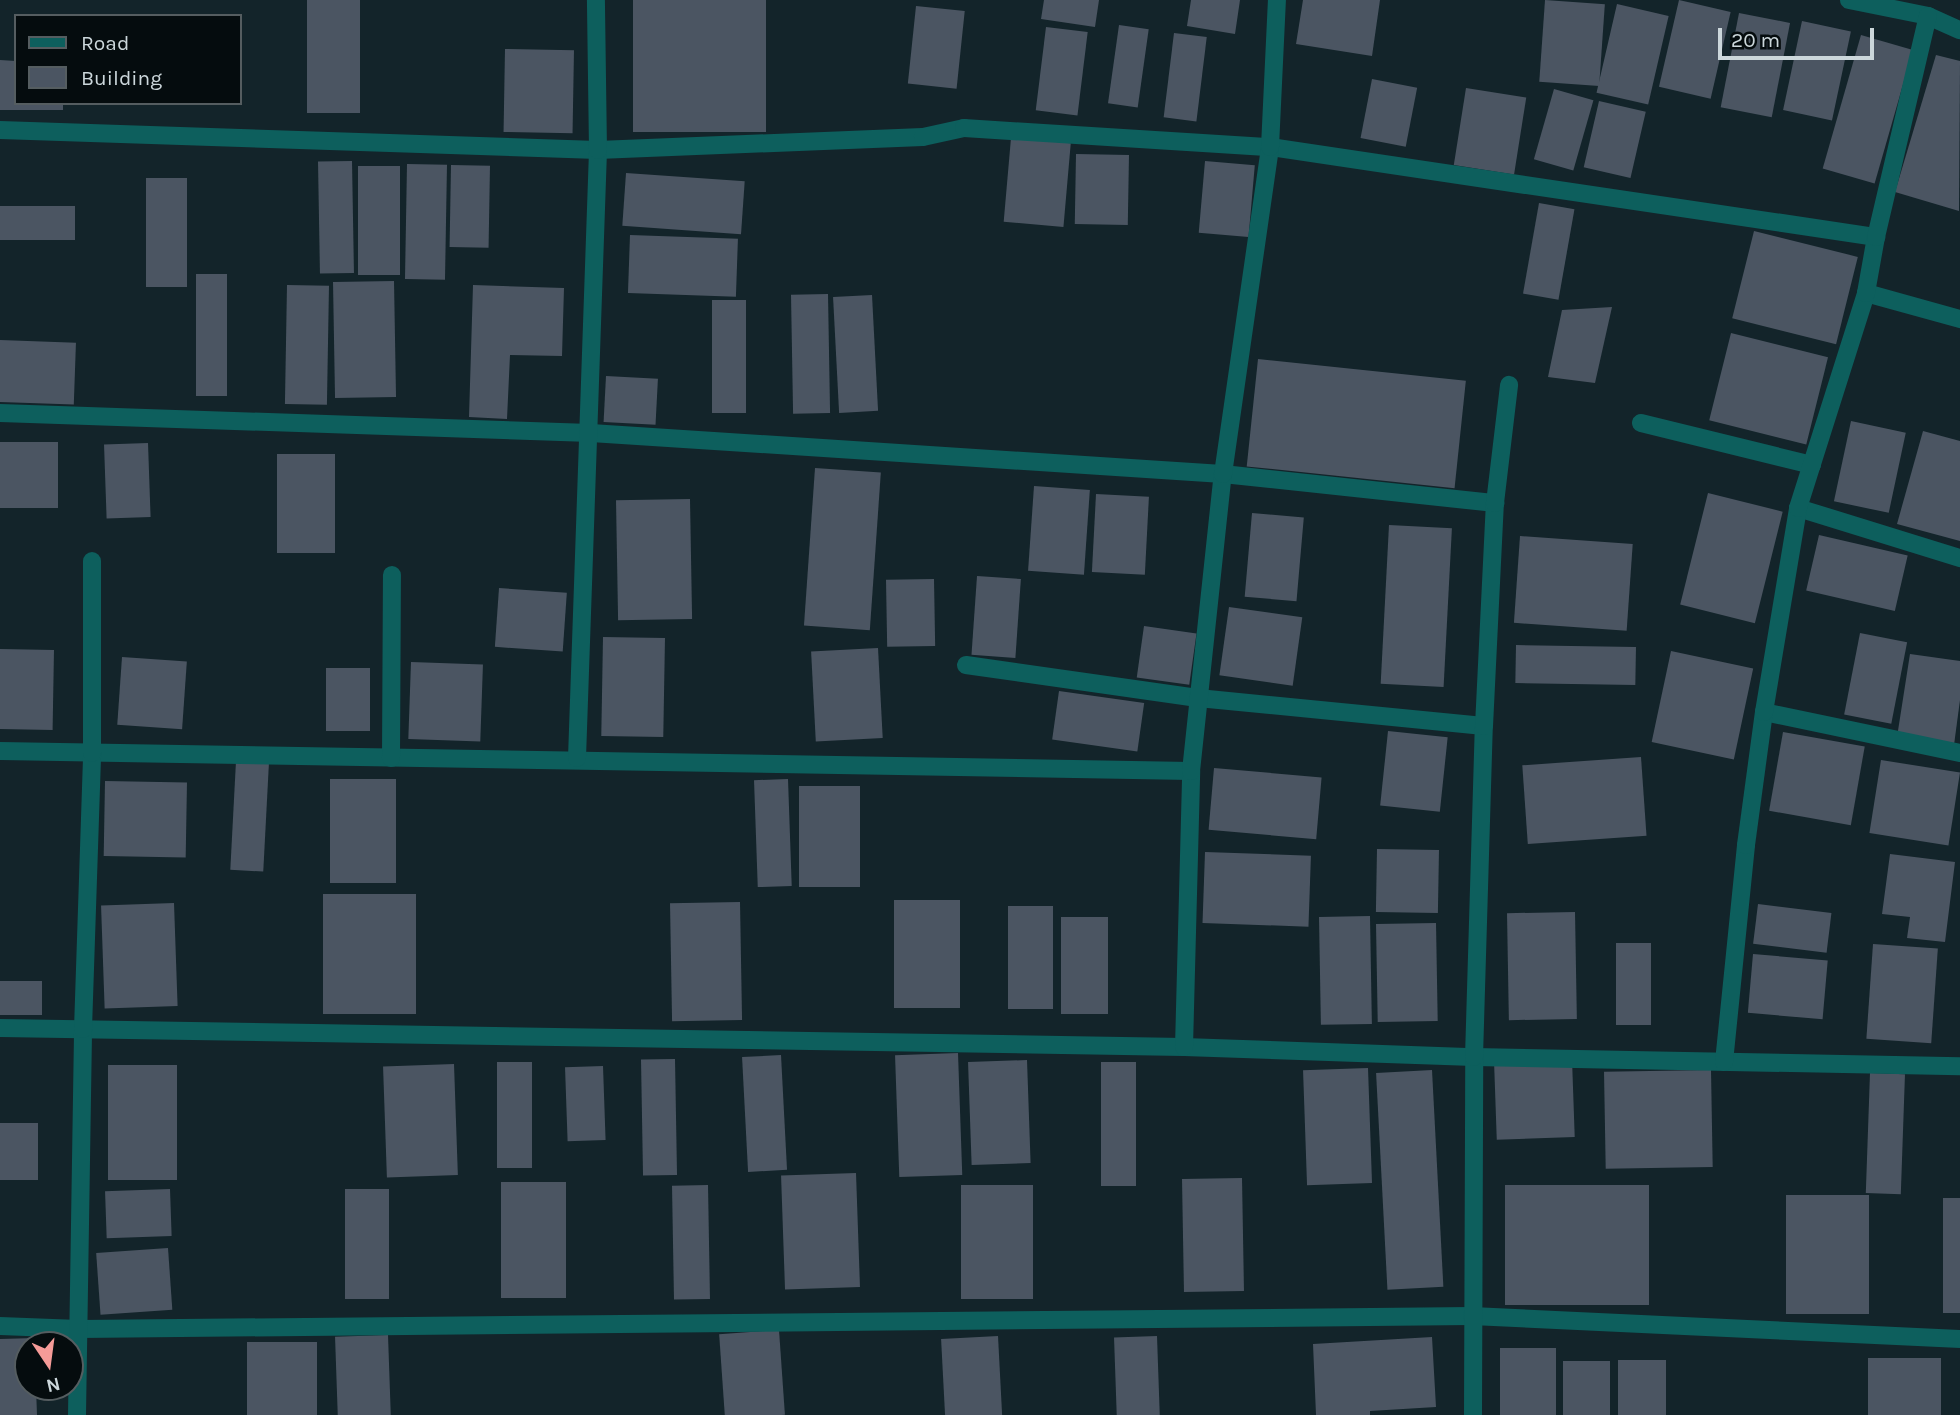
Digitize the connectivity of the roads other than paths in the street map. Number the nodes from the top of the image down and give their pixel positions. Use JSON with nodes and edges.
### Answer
{"nodes":[{"id":1,"x":596,"y":0,"type":"edge"},
{"id":2,"x":1277,"y":0,"type":"edge"},
{"id":3,"x":1849,"y":0,"type":"edge"},
{"id":4,"x":1928,"y":16,"type":"junction"},
{"id":5,"x":1960,"y":30,"type":"edge"},
{"id":6,"x":0,"y":130,"type":"edge"},
{"id":7,"x":1270,"y":147,"type":"junction"},
{"id":8,"x":598,"y":150,"type":"junction"},
{"id":9,"x":1876,"y":237,"type":"junction"},
{"id":10,"x":1866,"y":293,"type":"junction"},
{"id":11,"x":1960,"y":319,"type":"edge"},
{"id":12,"x":1509,"y":385,"type":"dead end"},
{"id":13,"x":0,"y":413,"type":"edge"},
{"id":14,"x":1641,"y":423,"type":"dead end"},
{"id":15,"x":591,"y":433,"type":"junction"},
{"id":16,"x":1812,"y":465,"type":"junction"},
{"id":17,"x":1223,"y":474,"type":"junction"},
{"id":18,"x":1495,"y":503,"type":"junction"},
{"id":19,"x":1798,"y":508,"type":"junction"},
{"id":20,"x":1960,"y":558,"type":"edge"},
{"id":21,"x":92,"y":561,"type":"dead end"},
{"id":22,"x":392,"y":575,"type":"dead end"},
{"id":23,"x":967,"y":665,"type":"dead end"},
{"id":24,"x":1198,"y":698,"type":"junction"},
{"id":25,"x":1764,"y":712,"type":"junction"},
{"id":26,"x":1484,"y":726,"type":"junction"},
{"id":27,"x":0,"y":751,"type":"edge"},
{"id":28,"x":92,"y":753,"type":"junction"},
{"id":29,"x":1960,"y":753,"type":"edge"},
{"id":30,"x":391,"y":758,"type":"junction"},
{"id":31,"x":577,"y":758,"type":"junction"},
{"id":32,"x":1191,"y":771,"type":"junction"},
{"id":33,"x":0,"y":1028,"type":"edge"},
{"id":34,"x":83,"y":1029,"type":"junction"},
{"id":35,"x":1184,"y":1047,"type":"junction"},
{"id":36,"x":1474,"y":1057,"type":"junction"},
{"id":37,"x":1724,"y":1062,"type":"junction"},
{"id":38,"x":1960,"y":1066,"type":"edge"},
{"id":39,"x":1472,"y":1316,"type":"junction"},
{"id":40,"x":0,"y":1326,"type":"edge"},
{"id":41,"x":79,"y":1329,"type":"junction"},
{"id":42,"x":1960,"y":1339,"type":"edge"},
{"id":43,"x":77,"y":1415,"type":"edge"},
{"id":44,"x":1474,"y":1415,"type":"edge"}],
"edges":[{"from":1,"to":8,"type":"street"},
{"from":2,"to":7,"type":"street"},
{"from":3,"to":4,"type":"street"},
{"from":4,"to":5,"type":"street"},
{"from":4,"to":9,"type":"street"},
{"from":6,"to":8,"type":"street"},
{"from":7,"to":8,"type":"street"},
{"from":7,"to":9,"type":"street"},
{"from":7,"to":17,"type":"street"},
{"from":8,"to":15,"type":"street"},
{"from":9,"to":10,"type":"street"},
{"from":10,"to":11,"type":"street"},
{"from":10,"to":16,"type":"street"},
{"from":12,"to":18,"type":"street"},
{"from":13,"to":15,"type":"street"},
{"from":14,"to":16,"type":"street"},
{"from":15,"to":17,"type":"street"},
{"from":15,"to":31,"type":"street"},
{"from":16,"to":19,"type":"street"},
{"from":17,"to":18,"type":"street"},
{"from":17,"to":24,"type":"street"},
{"from":18,"to":26,"type":"street"},
{"from":19,"to":20,"type":"street"},
{"from":19,"to":25,"type":"street"},
{"from":21,"to":28,"type":"street"},
{"from":22,"to":30,"type":"street"},
{"from":23,"to":24,"type":"street"},
{"from":24,"to":26,"type":"street"},
{"from":24,"to":32,"type":"street"},
{"from":25,"to":29,"type":"street"},
{"from":25,"to":37,"type":"street"},
{"from":26,"to":36,"type":"street"},
{"from":27,"to":28,"type":"street"},
{"from":28,"to":30,"type":"street"},
{"from":28,"to":34,"type":"street"},
{"from":30,"to":31,"type":"street"},
{"from":31,"to":32,"type":"street"},
{"from":32,"to":35,"type":"street"},
{"from":33,"to":34,"type":"street"},
{"from":34,"to":35,"type":"street"},
{"from":34,"to":41,"type":"street"},
{"from":35,"to":36,"type":"street"},
{"from":36,"to":37,"type":"street"},
{"from":36,"to":39,"type":"street"},
{"from":37,"to":38,"type":"street"},
{"from":39,"to":41,"type":"street"},
{"from":39,"to":42,"type":"street"},
{"from":39,"to":44,"type":"street"},
{"from":40,"to":41,"type":"street"},
{"from":41,"to":43,"type":"street"}]}
